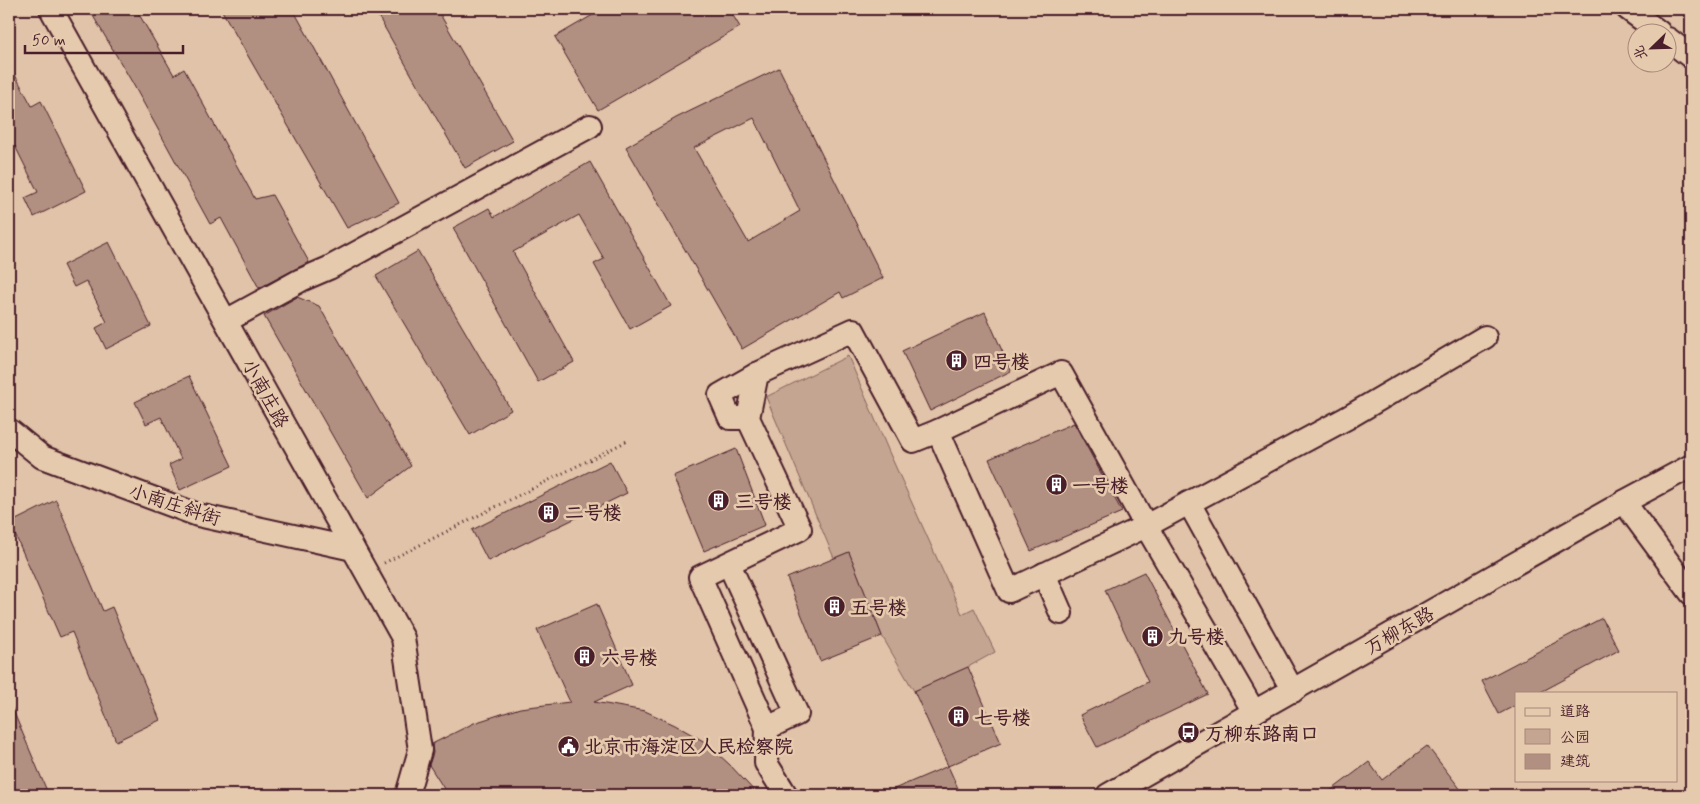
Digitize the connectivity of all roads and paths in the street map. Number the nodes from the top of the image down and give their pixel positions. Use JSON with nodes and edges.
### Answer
{"nodes":[{"id":1,"x":51,"y":9,"type":"edge"},
{"id":2,"x":1628,"y":9,"type":"edge"},
{"id":3,"x":1646,"y":22,"type":"edge"},
{"id":4,"x":1678,"y":47,"type":"edge"},
{"id":5,"x":1691,"y":57,"type":"edge"},
{"id":6,"x":590,"y":126,"type":"dead end"},
{"id":7,"x":226,"y":321,"type":"junction"},
{"id":8,"x":1484,"y":338,"type":"dead end"},
{"id":9,"x":757,"y":374,"type":"junction"},
{"id":10,"x":748,"y":418,"type":"junction"},
{"id":11,"x":9,"y":430,"type":"edge"},
{"id":12,"x":938,"y":431,"type":"junction"},
{"id":13,"x":627,"y":441,"type":"dead end"},
{"id":14,"x":1691,"y":466,"type":"edge"},
{"id":15,"x":1624,"y":502,"type":"junction"},
{"id":16,"x":1189,"y":503,"type":"junction"},
{"id":17,"x":1146,"y":526,"type":"junction"},
{"id":18,"x":353,"y":549,"type":"junction"},
{"id":19,"x":729,"y":564,"type":"junction"},
{"id":20,"x":366,"y":572,"type":"junction"},
{"id":21,"x":1044,"y":574,"type":"junction"},
{"id":22,"x":1691,"y":594,"type":"edge"},
{"id":23,"x":1061,"y":613,"type":"dead end"},
{"id":24,"x":1293,"y":691,"type":"junction"},
{"id":25,"x":1254,"y":712,"type":"junction"},
{"id":26,"x":767,"y":728,"type":"junction"},
{"id":27,"x":408,"y":795,"type":"edge"},
{"id":28,"x":786,"y":795,"type":"edge"},
{"id":29,"x":1108,"y":795,"type":"edge"}],
"edges":[{"from":1,"to":7,"type":"street","name":"小南庄路"},
{"from":2,"to":3,"type":"street"},
{"from":4,"to":5,"type":"street"},
{"from":6,"to":7,"type":"street"},
{"from":7,"to":18,"type":"street","name":"小南庄路"},
{"from":8,"to":16,"type":"street"},
{"from":9,"to":10,"type":"street"},
{"from":9,"to":10,"type":"street"},
{"from":9,"to":12,"type":"street"},
{"from":10,"to":19,"type":"street"},
{"from":11,"to":18,"type":"street","name":"小南庄斜街"},
{"from":12,"to":17,"type":"street"},
{"from":12,"to":21,"type":"street"},
{"from":13,"to":20,"type":"path"},
{"from":14,"to":15,"type":"street","name":"万柳东路"},
{"from":15,"to":22,"type":"street"},
{"from":15,"to":24,"type":"street","name":"万柳东路"},
{"from":16,"to":17,"type":"street"},
{"from":16,"to":24,"type":"street"},
{"from":17,"to":21,"type":"street"},
{"from":17,"to":25,"type":"street"},
{"from":18,"to":20,"type":"street","name":"小南庄路"},
{"from":19,"to":26,"type":"street"},
{"from":19,"to":26,"type":"street"},
{"from":20,"to":27,"type":"street","name":"小南庄路"},
{"from":21,"to":23,"type":"street"},
{"from":24,"to":25,"type":"street","name":"万柳东路"},
{"from":25,"to":29,"type":"street","name":"万柳东路"},
{"from":26,"to":28,"type":"street"}]}
